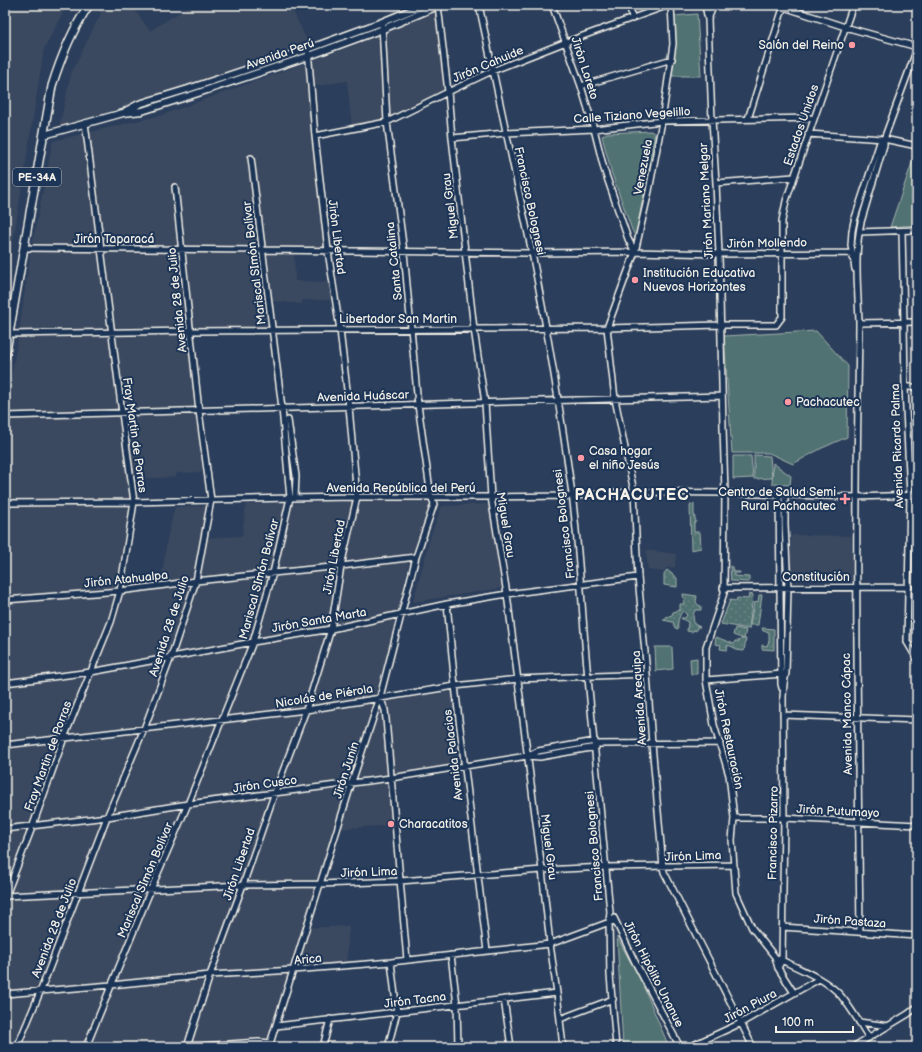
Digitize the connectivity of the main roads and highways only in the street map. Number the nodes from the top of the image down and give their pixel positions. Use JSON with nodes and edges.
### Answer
{"nodes":[{"id":1,"x":89,"y":5,"type":"edge"},
{"id":2,"x":424,"y":5,"type":"edge"},
{"id":3,"x":439,"y":5,"type":"edge"},
{"id":4,"x":382,"y":26,"type":"junction"},
{"id":5,"x":122,"y":113,"type":"junction"},
{"id":6,"x":44,"y":135,"type":"junction"},
{"id":7,"x":5,"y":357,"type":"edge"}],
"edges":[{"from":1,"to":6,"type":"highway","number":"PE-34A"},
{"from":2,"to":4,"type":"main road","name":"Avenida Perú"},
{"from":3,"to":4,"type":"main road","name":"Avenida Perú"},
{"from":4,"to":5,"type":"main road","name":"Avenida Perú"},
{"from":4,"to":5,"type":"main road","name":"Avenida Perú"},
{"from":5,"to":6,"type":"main road","name":"Avenida Perú"},
{"from":6,"to":7,"type":"highway","number":"PE-34A"}]}
